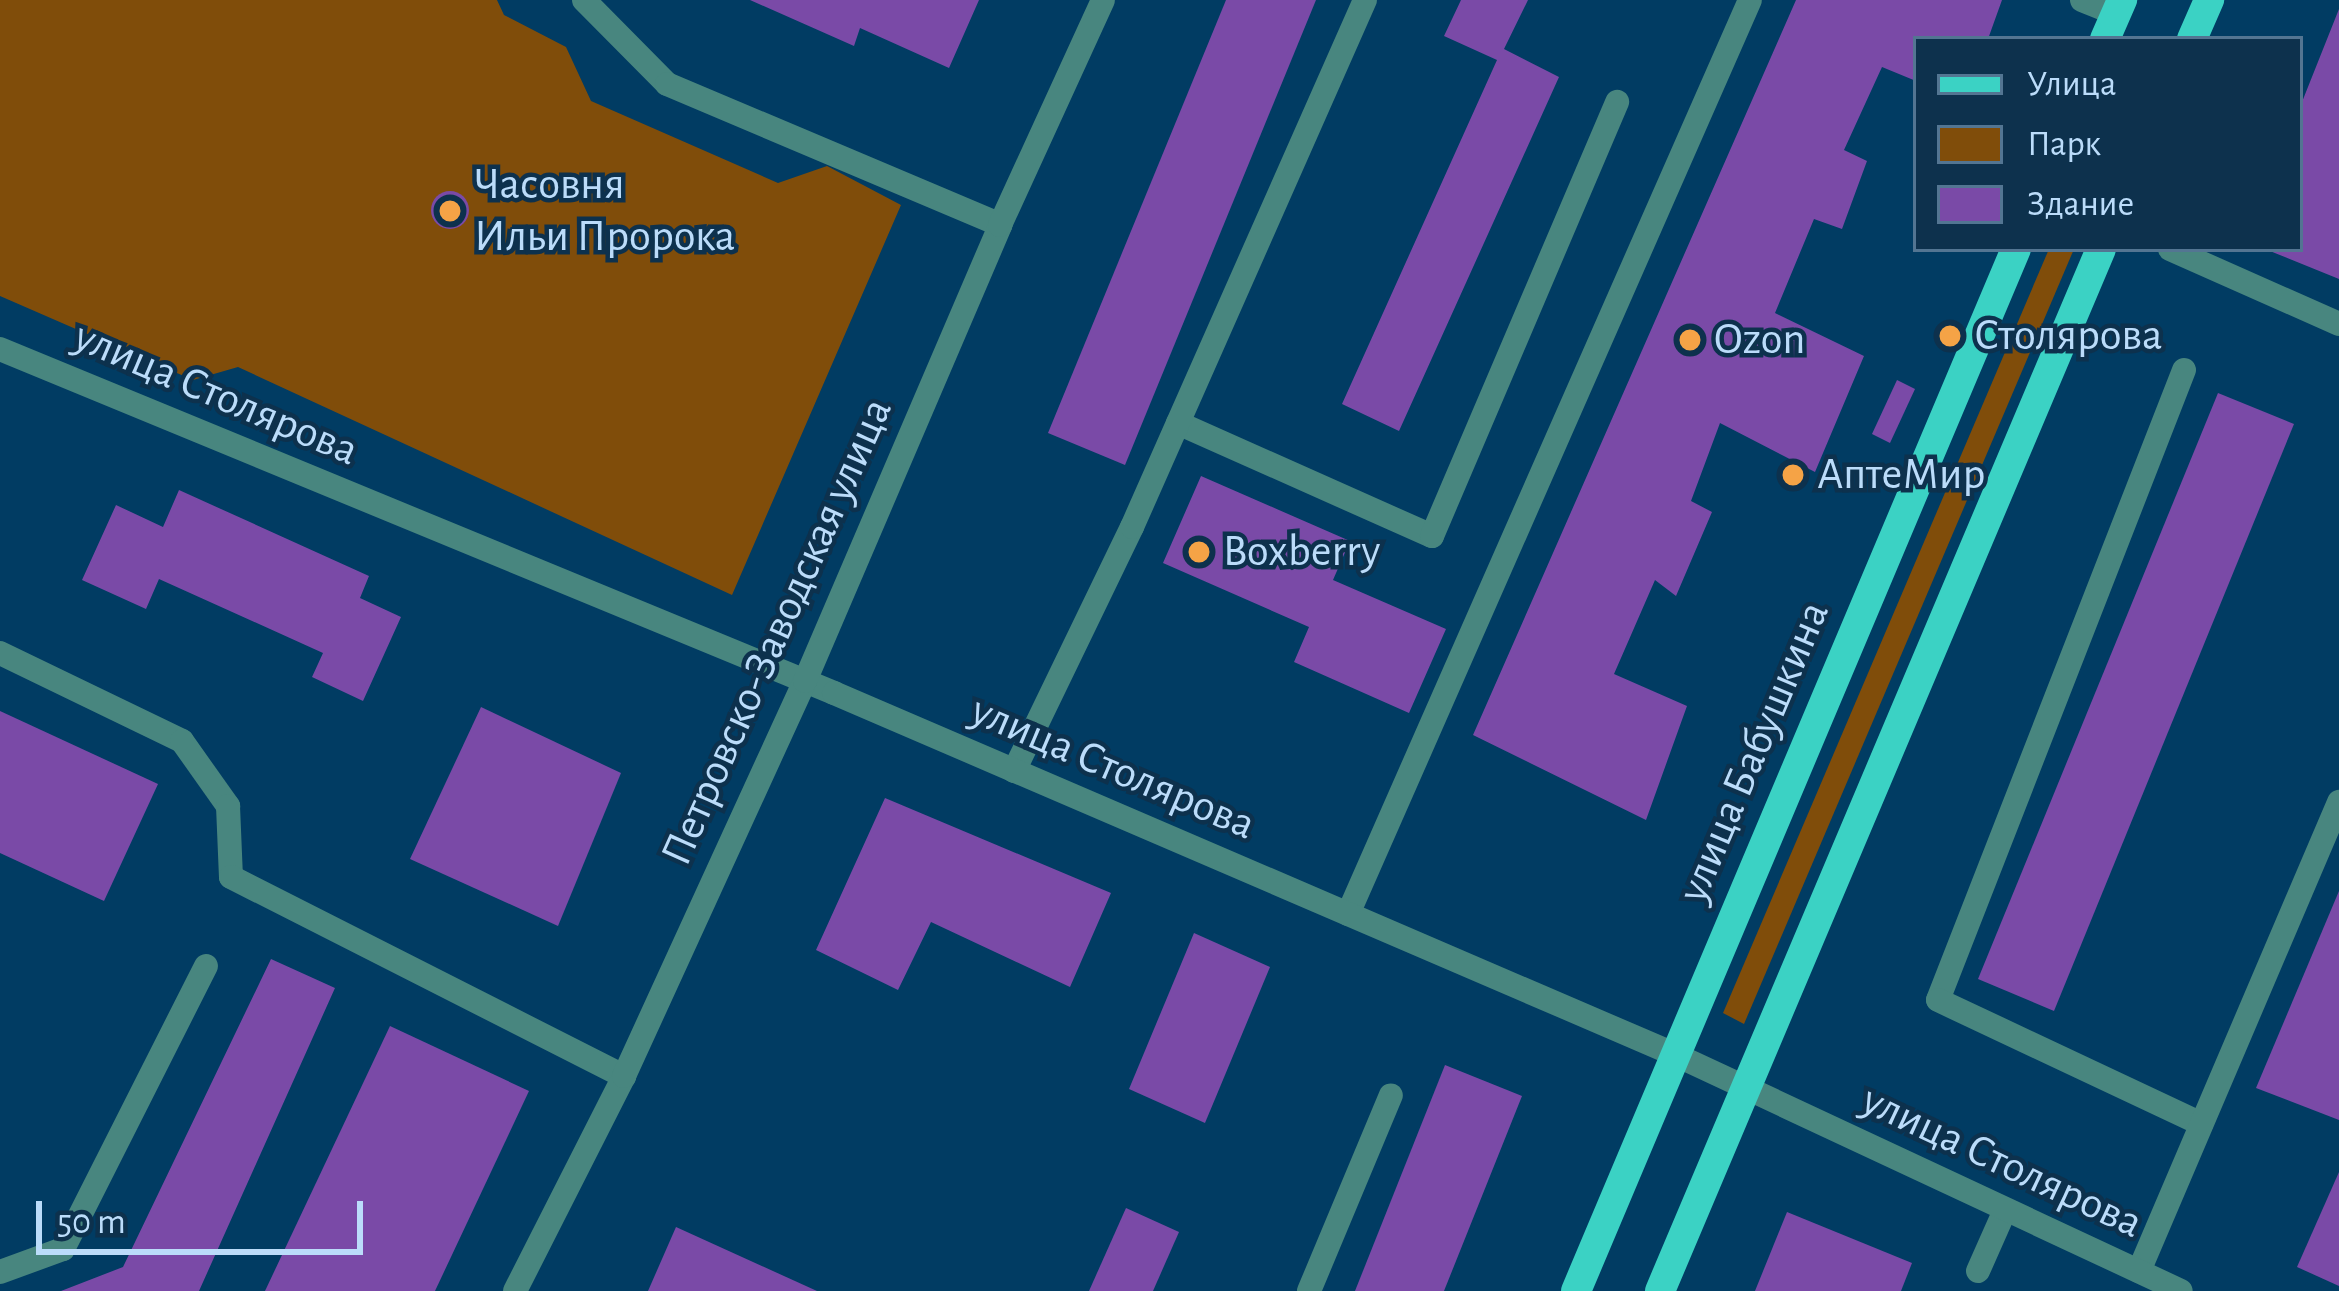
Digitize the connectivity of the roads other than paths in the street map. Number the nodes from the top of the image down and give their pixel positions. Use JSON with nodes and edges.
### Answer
{"nodes":[{"id":1,"x":584,"y":0,"type":"edge"},
{"id":2,"x":1103,"y":0,"type":"edge"},
{"id":3,"x":1365,"y":0,"type":"edge"},
{"id":4,"x":1750,"y":0,"type":"edge"},
{"id":5,"x":2082,"y":0,"type":"edge"},
{"id":6,"x":2209,"y":0,"type":"edge"},
{"id":7,"x":2114,"y":18,"type":"edge"},
{"id":8,"x":2193,"y":36,"type":"edge"},
{"id":9,"x":1617,"y":103,"type":"dead end"},
{"id":10,"x":1000,"y":225,"type":"junction"},
{"id":11,"x":2015,"y":252,"type":"edge"},
{"id":12,"x":2100,"y":252,"type":"edge"},
{"id":13,"x":2177,"y":252,"type":"edge"},
{"id":14,"x":2339,"y":324,"type":"edge"},
{"id":15,"x":0,"y":350,"type":"edge"},
{"id":16,"x":2184,"y":370,"type":"dead end"},
{"id":17,"x":1178,"y":423,"type":"junction"},
{"id":18,"x":0,"y":653,"type":"edge"},
{"id":19,"x":805,"y":681,"type":"junction"},
{"id":20,"x":1014,"y":771,"type":"junction"},
{"id":21,"x":2339,"y":802,"type":"edge"},
{"id":22,"x":1348,"y":914,"type":"junction"},
{"id":23,"x":206,"y":966,"type":"dead end"},
{"id":24,"x":1676,"y":1054,"type":"junction"},
{"id":25,"x":624,"y":1076,"type":"junction"},
{"id":26,"x":1745,"y":1091,"type":"junction"},
{"id":27,"x":1391,"y":1095,"type":"dead end"},
{"id":28,"x":2201,"y":1124,"type":"junction"},
{"id":29,"x":2006,"y":1210,"type":"junction"},
{"id":30,"x":1978,"y":1271,"type":"dead end"},
{"id":31,"x":2139,"y":1271,"type":"junction"},
{"id":32,"x":0,"y":1272,"type":"edge"},
{"id":33,"x":514,"y":1291,"type":"edge"},
{"id":34,"x":1309,"y":1291,"type":"edge"},
{"id":35,"x":1576,"y":1291,"type":"edge"},
{"id":36,"x":1660,"y":1291,"type":"edge"},
{"id":37,"x":2181,"y":1291,"type":"edge"}],
"edges":[{"from":1,"to":10,"type":"street"},
{"from":2,"to":10,"type":"street","name":"Петровско-Заводская улица"},
{"from":3,"to":17,"type":"street"},
{"from":4,"to":22,"type":"street"},
{"from":5,"to":7,"type":"street"},
{"from":6,"to":8,"type":"main road"},
{"from":9,"to":17,"type":"street"},
{"from":10,"to":19,"type":"street","name":"Петровско-Заводская улица"},
{"from":11,"to":24,"type":"main road","name":"улица Бабушкина"},
{"from":12,"to":26,"type":"main road"},
{"from":13,"to":14,"type":"street"},
{"from":15,"to":19,"type":"street","name":"улица Столярова"},
{"from":16,"to":28,"type":"street"},
{"from":17,"to":20,"type":"street"},
{"from":18,"to":25,"type":"street"},
{"from":19,"to":20,"type":"street","name":"улица Столярова"},
{"from":19,"to":25,"type":"street","name":"Петровско-Заводская улица"},
{"from":20,"to":22,"type":"street","name":"улица Столярова"},
{"from":21,"to":28,"type":"street"},
{"from":22,"to":24,"type":"street","name":"улица Столярова"},
{"from":23,"to":32,"type":"street"},
{"from":24,"to":26,"type":"street","name":"улица Столярова"},
{"from":24,"to":35,"type":"main road","name":"улица Бабушкина"},
{"from":25,"to":33,"type":"street","name":"Петровско-Заводская улица"},
{"from":26,"to":29,"type":"street","name":"улица Столярова"},
{"from":26,"to":36,"type":"main road"},
{"from":27,"to":34,"type":"street"},
{"from":28,"to":31,"type":"street"},
{"from":29,"to":30,"type":"street"},
{"from":29,"to":31,"type":"street","name":"улица Столярова"},
{"from":31,"to":37,"type":"street","name":"улица Столярова"}]}
